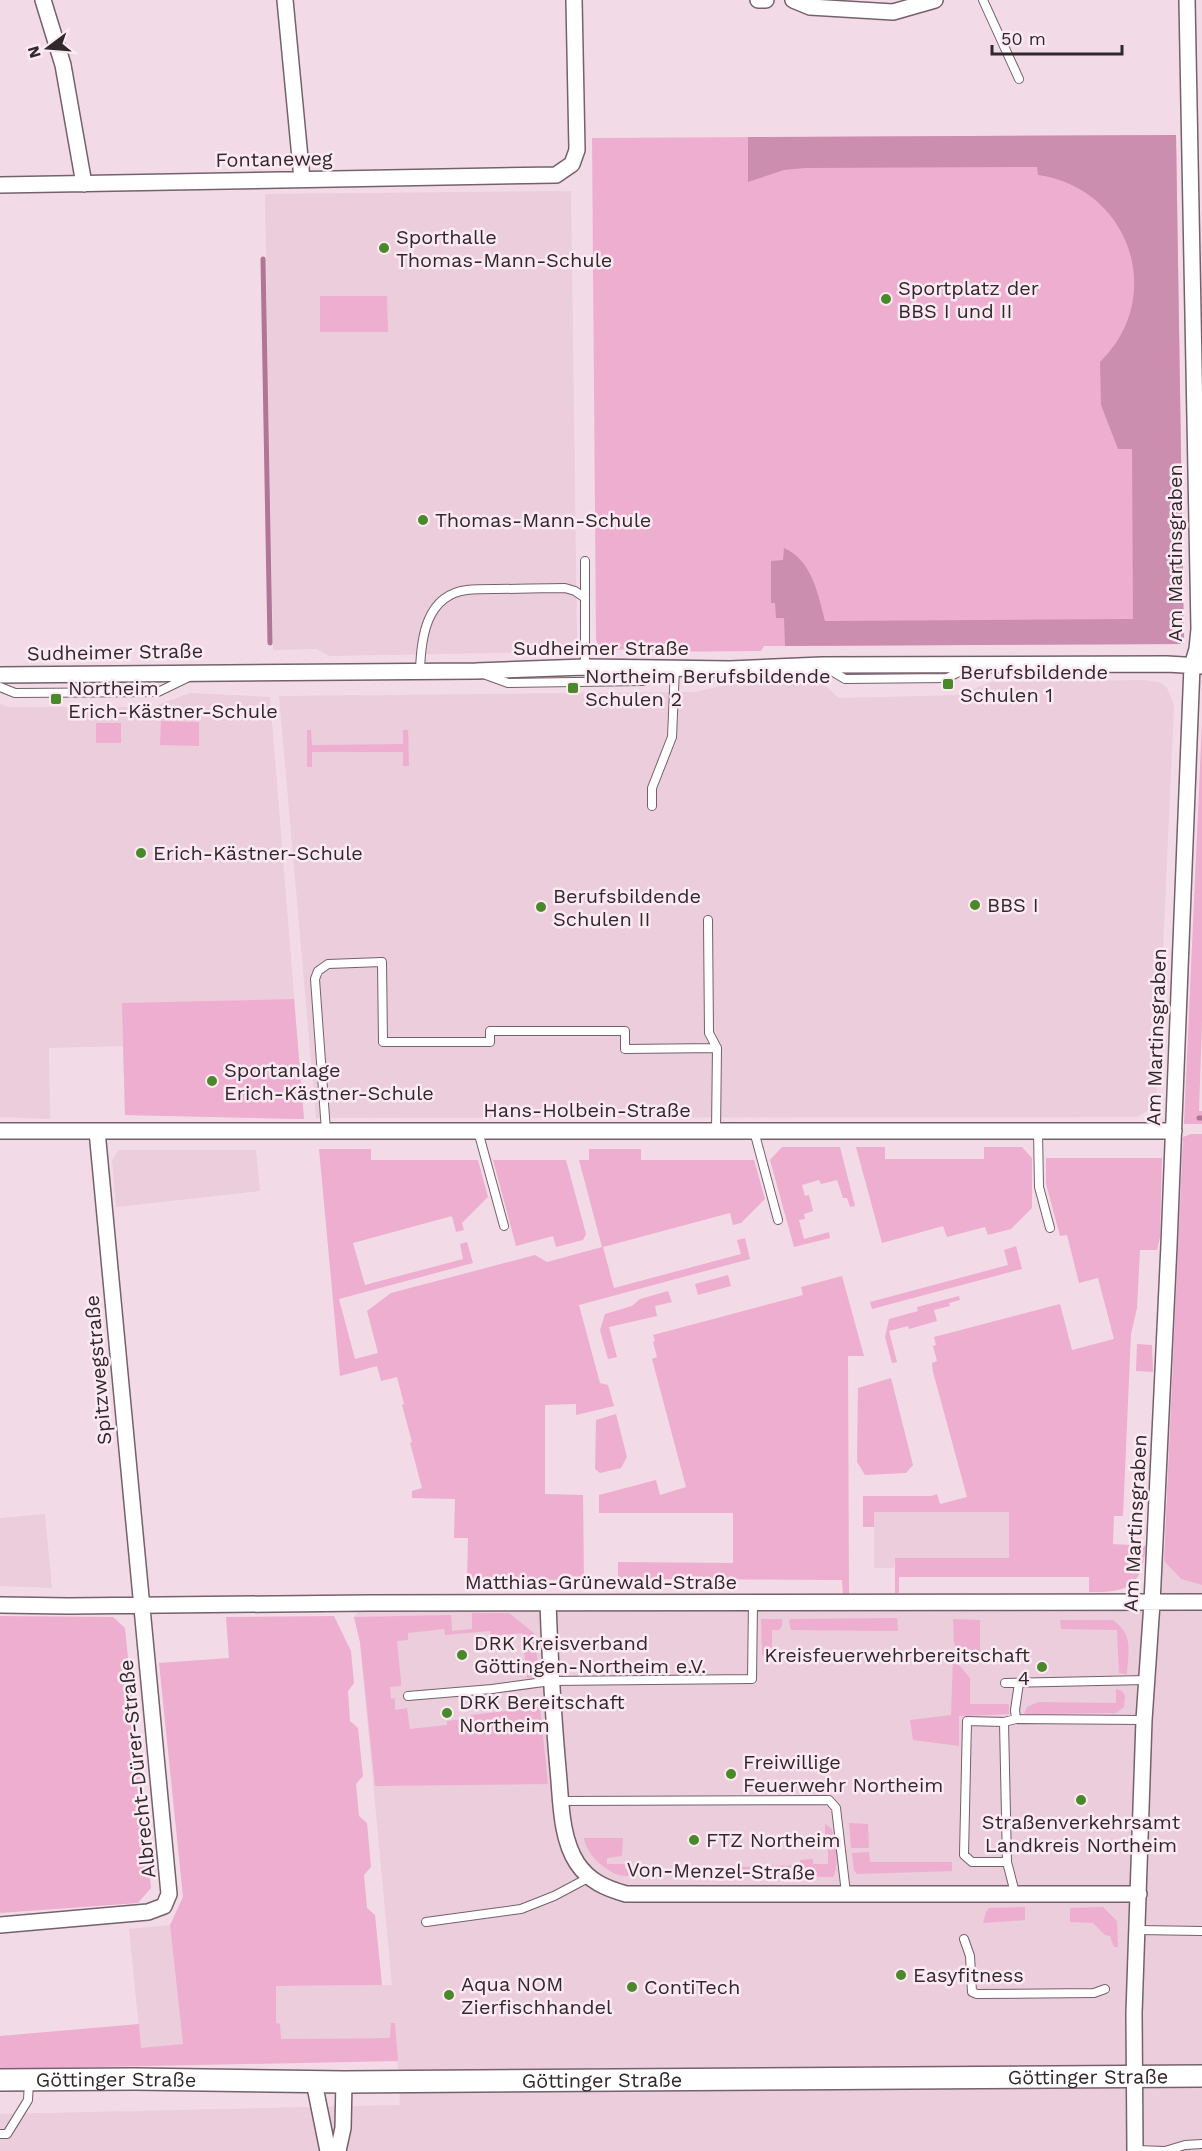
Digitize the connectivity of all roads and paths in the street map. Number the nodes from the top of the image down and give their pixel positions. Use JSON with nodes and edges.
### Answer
{"nodes":[{"id":1,"x":42,"y":0,"type":"edge"},
{"id":2,"x":285,"y":0,"type":"edge"},
{"id":3,"x":574,"y":0,"type":"edge"},
{"id":4,"x":758,"y":0,"type":"edge"},
{"id":5,"x":766,"y":0,"type":"edge"},
{"id":6,"x":794,"y":0,"type":"edge"},
{"id":7,"x":934,"y":0,"type":"edge"},
{"id":8,"x":983,"y":0,"type":"edge"},
{"id":9,"x":1187,"y":0,"type":"edge"},
{"id":10,"x":1018,"y":79,"type":"dead end"},
{"id":11,"x":302,"y":179,"type":"junction"},
{"id":12,"x":84,"y":184,"type":"junction"},
{"id":13,"x":0,"y":186,"type":"edge"},
{"id":14,"x":1196,"y":207,"type":"edge"},
{"id":15,"x":1199,"y":442,"type":"edge"},
{"id":16,"x":585,"y":561,"type":"dead end"},
{"id":17,"x":585,"y":598,"type":"junction"},
{"id":18,"x":1197,"y":666,"type":"edge"},
{"id":19,"x":585,"y":667,"type":"junction"},
{"id":20,"x":675,"y":668,"type":"junction"},
{"id":21,"x":420,"y":671,"type":"junction"},
{"id":22,"x":476,"y":671,"type":"junction"},
{"id":23,"x":199,"y":672,"type":"junction"},
{"id":24,"x":74,"y":674,"type":"junction"},
{"id":25,"x":0,"y":675,"type":"edge"},
{"id":26,"x":0,"y":687,"type":"edge"},
{"id":27,"x":74,"y":693,"type":"junction"},
{"id":28,"x":652,"y":806,"type":"dead end"},
{"id":29,"x":708,"y":920,"type":"dead end"},
{"id":30,"x":717,"y":1048,"type":"junction"},
{"id":31,"x":0,"y":1131,"type":"edge"},
{"id":32,"x":97,"y":1131,"type":"junction"},
{"id":33,"x":326,"y":1131,"type":"junction"},
{"id":34,"x":478,"y":1131,"type":"junction"},
{"id":35,"x":716,"y":1131,"type":"junction"},
{"id":36,"x":754,"y":1131,"type":"junction"},
{"id":37,"x":1038,"y":1131,"type":"junction"},
{"id":38,"x":1174,"y":1131,"type":"junction"},
{"id":39,"x":778,"y":1220,"type":"dead end"},
{"id":40,"x":504,"y":1226,"type":"dead end"},
{"id":41,"x":1050,"y":1228,"type":"dead end"},
{"id":42,"x":753,"y":1602,"type":"junction"},
{"id":43,"x":1202,"y":1602,"type":"edge"},
{"id":44,"x":548,"y":1603,"type":"junction"},
{"id":45,"x":1152,"y":1603,"type":"junction"},
{"id":46,"x":0,"y":1605,"type":"edge"},
{"id":47,"x":142,"y":1605,"type":"junction"},
{"id":48,"x":1146,"y":1680,"type":"junction"},
{"id":49,"x":551,"y":1681,"type":"junction"},
{"id":50,"x":1005,"y":1683,"type":"dead end"},
{"id":51,"x":1019,"y":1683,"type":"junction"},
{"id":52,"x":408,"y":1696,"type":"dead end"},
{"id":53,"x":1016,"y":1719,"type":"junction"},
{"id":54,"x":1144,"y":1720,"type":"junction"},
{"id":55,"x":1004,"y":1722,"type":"junction"},
{"id":56,"x":561,"y":1801,"type":"junction"},
{"id":57,"x":1007,"y":1862,"type":"junction"},
{"id":58,"x":588,"y":1878,"type":"junction"},
{"id":59,"x":846,"y":1893,"type":"junction"},
{"id":60,"x":1015,"y":1893,"type":"junction"},
{"id":61,"x":1139,"y":1894,"type":"junction"},
{"id":62,"x":426,"y":1922,"type":"dead end"},
{"id":63,"x":0,"y":1925,"type":"edge"},
{"id":64,"x":1138,"y":1930,"type":"junction"},
{"id":65,"x":1202,"y":1930,"type":"edge"},
{"id":66,"x":964,"y":1940,"type":"dead end"},
{"id":67,"x":1105,"y":1989,"type":"dead end"},
{"id":68,"x":1135,"y":2076,"type":"junction"},
{"id":69,"x":1202,"y":2076,"type":"edge"},
{"id":70,"x":0,"y":2080,"type":"edge"},
{"id":71,"x":29,"y":2080,"type":"junction"},
{"id":72,"x":314,"y":2082,"type":"junction"},
{"id":73,"x":344,"y":2082,"type":"junction"},
{"id":74,"x":0,"y":2134,"type":"edge"},
{"id":75,"x":1202,"y":2144,"type":"edge"},
{"id":76,"x":1135,"y":2150,"type":"edge"},
{"id":77,"x":328,"y":2151,"type":"edge"},
{"id":78,"x":338,"y":2151,"type":"edge"},
{"id":79,"x":1165,"y":2151,"type":"edge"}],
"edges":[{"from":1,"to":12,"type":"street"},
{"from":2,"to":11,"type":"street"},
{"from":3,"to":11,"type":"street","name":"Fontaneweg"},
{"from":4,"to":5,"type":"street"},
{"from":6,"to":7,"type":"street"},
{"from":8,"to":10,"type":"lane"},
{"from":9,"to":14,"type":"street","name":"Am Martinsgraben"},
{"from":11,"to":12,"type":"street","name":"Fontaneweg"},
{"from":12,"to":13,"type":"street","name":"Fontaneweg"},
{"from":14,"to":15,"type":"street","name":"Am Martinsgraben"},
{"from":15,"to":18,"type":"street","name":"Am Martinsgraben"},
{"from":16,"to":17,"type":"lane"},
{"from":17,"to":19,"type":"lane"},
{"from":17,"to":21,"type":"lane"},
{"from":18,"to":20,"type":"street","name":"Sudheimer Straße"},
{"from":18,"to":38,"type":"street","name":"Am Martinsgraben"},
{"from":19,"to":20,"type":"street","name":"Sudheimer Straße"},
{"from":19,"to":22,"type":"street","name":"Sudheimer Straße"},
{"from":20,"to":22,"type":"lane"},
{"from":20,"to":28,"type":"lane"},
{"from":21,"to":22,"type":"street","name":"Sudheimer Straße"},
{"from":21,"to":23,"type":"street","name":"Sudheimer Straße"},
{"from":23,"to":24,"type":"street","name":"Sudheimer Straße"},
{"from":23,"to":27,"type":"lane"},
{"from":24,"to":25,"type":"street","name":"Sudheimer Straße"},
{"from":24,"to":27,"type":"lane"},
{"from":26,"to":27,"type":"lane"},
{"from":29,"to":30,"type":"lane"},
{"from":30,"to":33,"type":"lane"},
{"from":30,"to":35,"type":"lane"},
{"from":31,"to":32,"type":"street","name":"Hans-Holbein-Straße"},
{"from":32,"to":33,"type":"street","name":"Hans-Holbein-Straße"},
{"from":32,"to":47,"type":"street","name":"Spitzwegstraße"},
{"from":33,"to":34,"type":"street","name":"Hans-Holbein-Straße"},
{"from":34,"to":35,"type":"street","name":"Hans-Holbein-Straße"},
{"from":34,"to":40,"type":"lane"},
{"from":35,"to":36,"type":"street","name":"Hans-Holbein-Straße"},
{"from":36,"to":37,"type":"street","name":"Hans-Holbein-Straße"},
{"from":36,"to":39,"type":"lane"},
{"from":37,"to":38,"type":"street","name":"Hans-Holbein-Straße"},
{"from":37,"to":41,"type":"lane"},
{"from":38,"to":45,"type":"street","name":"Am Martinsgraben"},
{"from":42,"to":44,"type":"street","name":"Matthias-Grünewald-Straße"},
{"from":42,"to":45,"type":"street","name":"Matthias-Grünewald-Straße"},
{"from":42,"to":49,"type":"lane"},
{"from":43,"to":45,"type":"street","name":"Matthias-Grünewald-Straße"},
{"from":44,"to":47,"type":"street","name":"Matthias-Grünewald-Straße"},
{"from":44,"to":49,"type":"street"},
{"from":45,"to":48,"type":"street","name":"Am Martinsgraben"},
{"from":46,"to":47,"type":"street","name":"Matthias-Grünewald-Straße"},
{"from":47,"to":63,"type":"street","name":"Albrecht-Dürer-Straße"},
{"from":48,"to":51,"type":"lane"},
{"from":48,"to":54,"type":"street","name":"Am Martinsgraben"},
{"from":49,"to":52,"type":"lane"},
{"from":49,"to":56,"type":"street"},
{"from":50,"to":51,"type":"lane"},
{"from":51,"to":53,"type":"lane"},
{"from":53,"to":54,"type":"lane"},
{"from":53,"to":55,"type":"lane"},
{"from":54,"to":61,"type":"street","name":"Am Martinsgraben"},
{"from":55,"to":57,"type":"lane"},
{"from":55,"to":57,"type":"lane"},
{"from":56,"to":58,"type":"street"},
{"from":56,"to":59,"type":"lane"},
{"from":57,"to":60,"type":"lane"},
{"from":58,"to":59,"type":"street","name":"Von-Menzel-Straße"},
{"from":58,"to":62,"type":"lane"},
{"from":59,"to":60,"type":"street","name":"Von-Menzel-Straße"},
{"from":60,"to":61,"type":"street","name":"Von-Menzel-Straße"},
{"from":61,"to":64,"type":"street","name":"Am Martinsgraben"},
{"from":64,"to":65,"type":"lane"},
{"from":64,"to":68,"type":"street","name":"Am Martinsgraben"},
{"from":66,"to":67,"type":"lane"},
{"from":68,"to":69,"type":"main road","name":"Göttinger Straße"},
{"from":68,"to":73,"type":"main road","name":"Göttinger Straße"},
{"from":68,"to":76,"type":"street","name":"Am Martinsgraben"},
{"from":70,"to":71,"type":"main road","name":"Göttinger Straße"},
{"from":71,"to":72,"type":"main road","name":"Göttinger Straße"},
{"from":71,"to":74,"type":"lane"},
{"from":72,"to":73,"type":"main road","name":"Göttinger Straße"},
{"from":72,"to":77,"type":"street"},
{"from":73,"to":78,"type":"street"},
{"from":75,"to":79,"type":"lane"},
{"from":76,"to":79,"type":"lane"}]}
